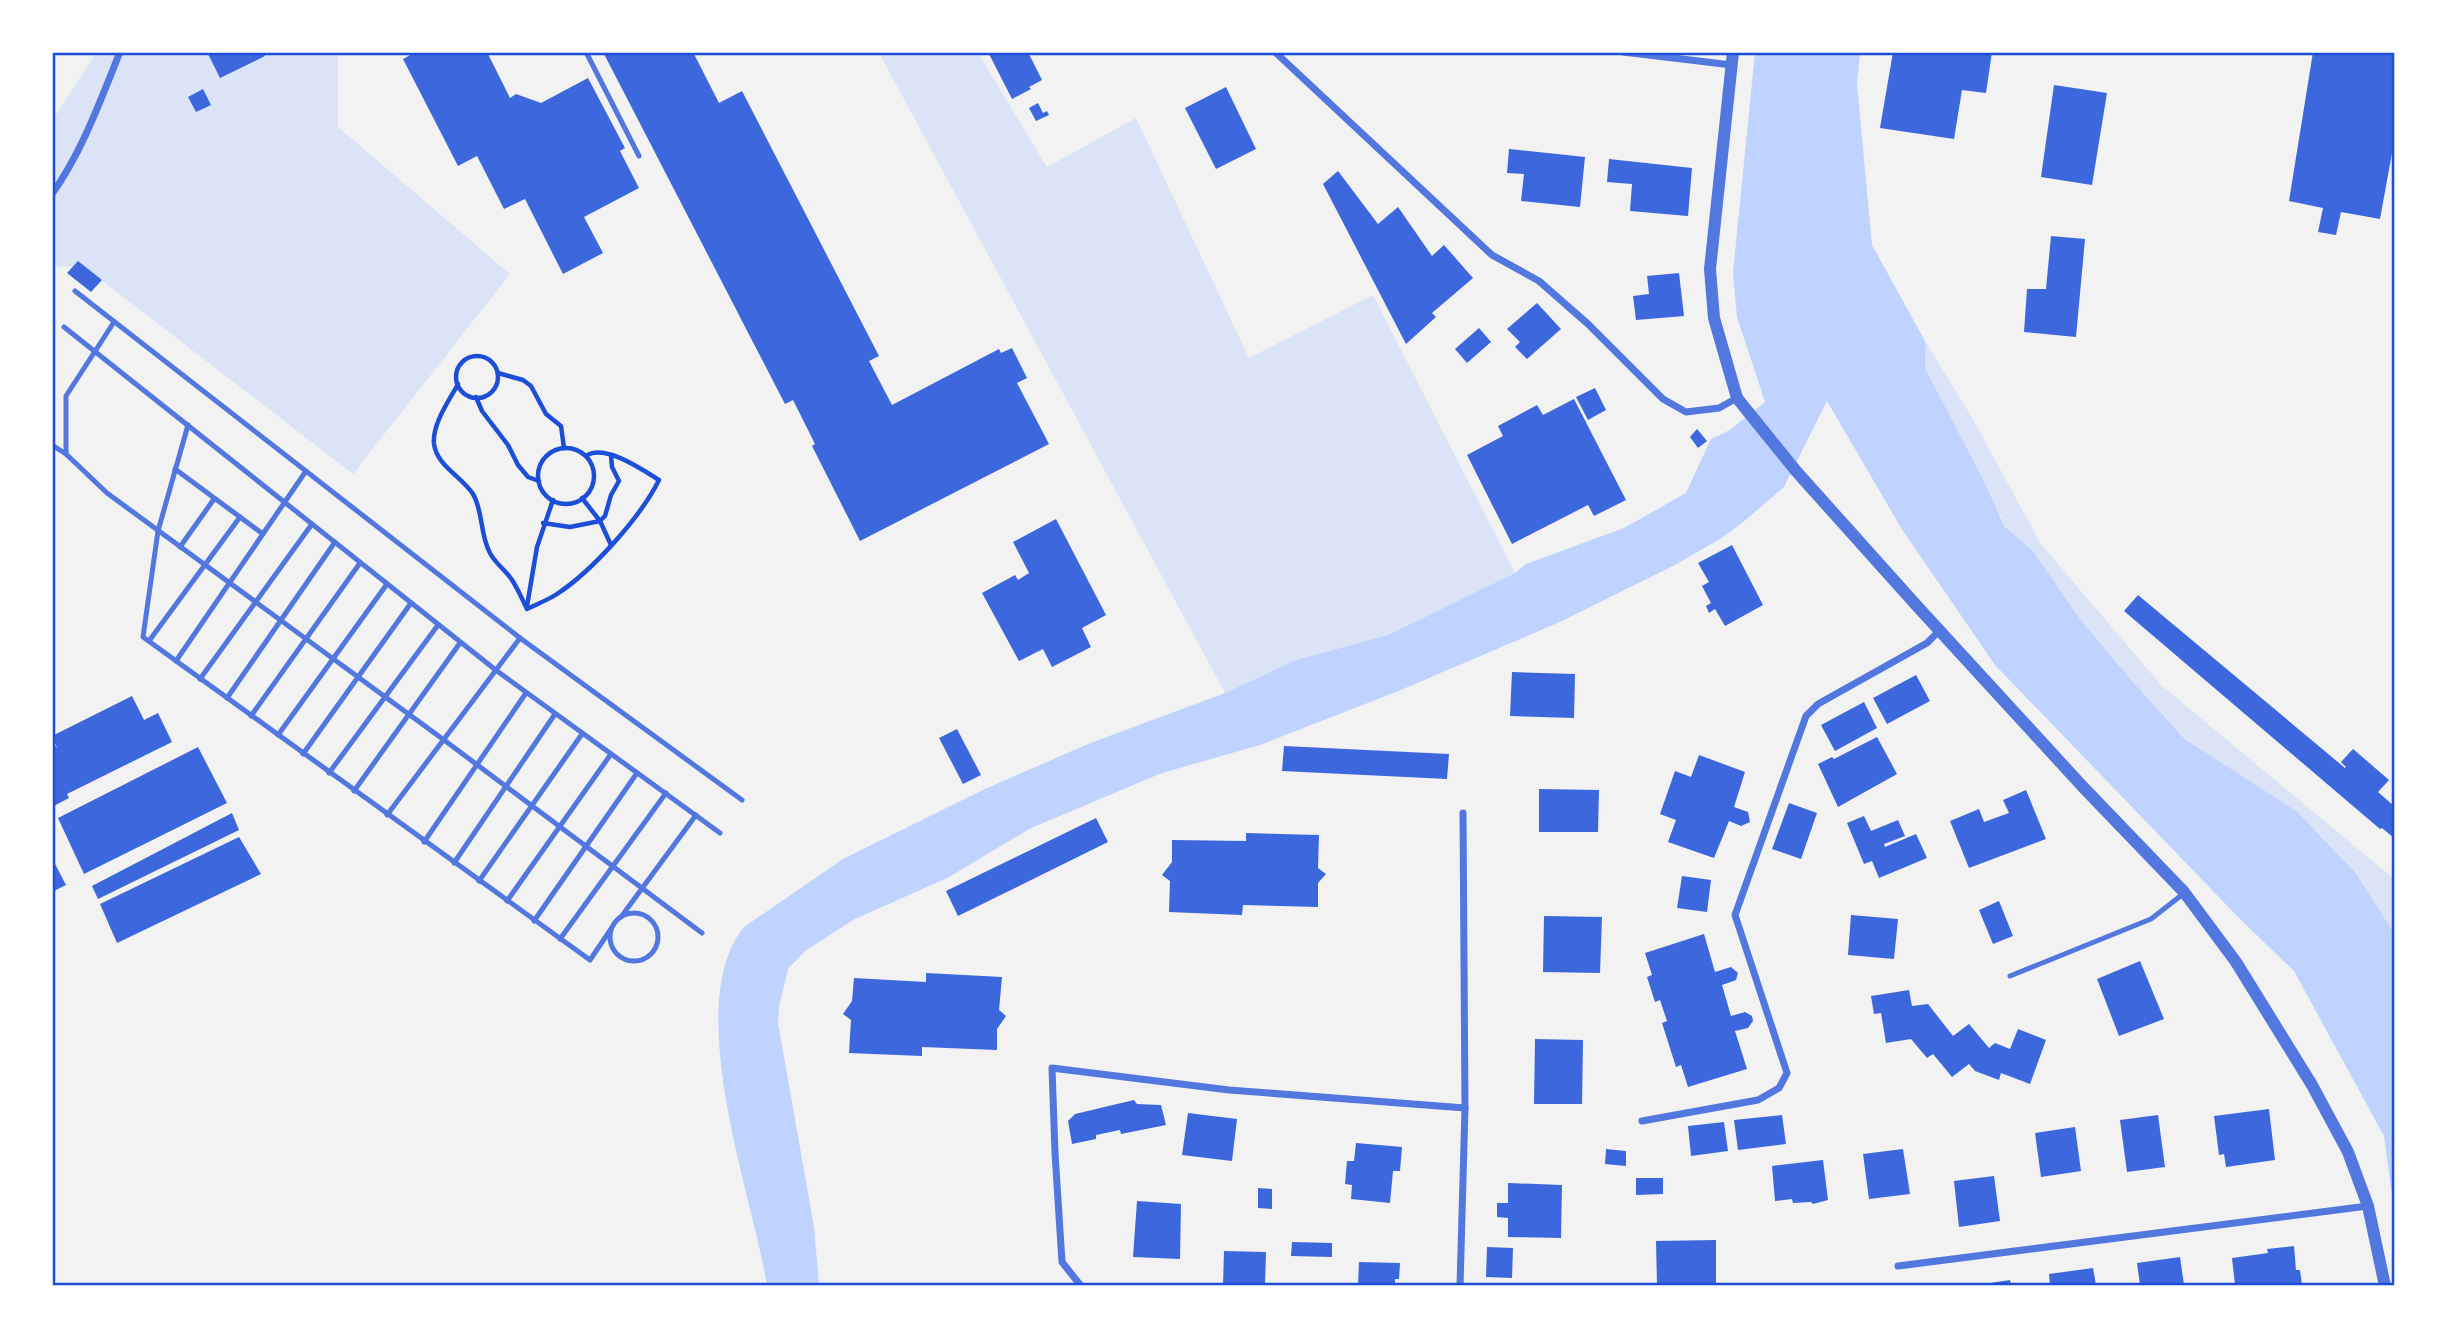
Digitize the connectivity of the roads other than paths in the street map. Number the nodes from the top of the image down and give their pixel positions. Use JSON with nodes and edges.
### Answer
{"nodes":[{"id":1,"x":120,"y":52,"type":"edge"},
{"id":2,"x":586,"y":52,"type":"edge"},
{"id":3,"x":1275,"y":52,"type":"edge"},
{"id":4,"x":1623,"y":52,"type":"edge"},
{"id":5,"x":1733,"y":59,"type":"edge"},
{"id":6,"x":639,"y":156,"type":"dead end"},
{"id":7,"x":52,"y":194,"type":"edge"},
{"id":8,"x":75,"y":291,"type":"dead end"},
{"id":9,"x":114,"y":321,"type":"junction"},
{"id":10,"x":64,"y":327,"type":"dead end"},
{"id":11,"x":95,"y":351,"type":"junction"},
{"id":12,"x":1737,"y":398,"type":"junction"},
{"id":13,"x":188,"y":425,"type":"junction"},
{"id":14,"x":52,"y":445,"type":"edge"},
{"id":15,"x":66,"y":454,"type":"junction"},
{"id":16,"x":175,"y":469,"type":"junction"},
{"id":17,"x":306,"y":471,"type":"junction"},
{"id":18,"x":214,"y":499,"type":"junction"},
{"id":19,"x":285,"y":503,"type":"junction"},
{"id":20,"x":240,"y":517,"type":"junction"},
{"id":21,"x":312,"y":524,"type":"junction"},
{"id":22,"x":158,"y":531,"type":"junction"},
{"id":23,"x":263,"y":534,"type":"junction"},
{"id":24,"x":335,"y":542,"type":"junction"},
{"id":25,"x":180,"y":547,"type":"junction"},
{"id":26,"x":360,"y":563,"type":"junction"},
{"id":27,"x":205,"y":565,"type":"junction"},
{"id":28,"x":230,"y":583,"type":"junction"},
{"id":29,"x":387,"y":584,"type":"junction"},
{"id":30,"x":255,"y":602,"type":"junction"},
{"id":31,"x":411,"y":603,"type":"junction"},
{"id":32,"x":280,"y":620,"type":"junction"},
{"id":33,"x":438,"y":625,"type":"junction"},
{"id":34,"x":1940,"y":630,"type":"junction"},
{"id":35,"x":520,"y":638,"type":"junction"},
{"id":36,"x":306,"y":639,"type":"junction"},
{"id":37,"x":149,"y":641,"type":"junction"},
{"id":38,"x":460,"y":643,"type":"junction"},
{"id":39,"x":333,"y":659,"type":"junction"},
{"id":40,"x":176,"y":662,"type":"junction"},
{"id":41,"x":497,"y":671,"type":"junction"},
{"id":42,"x":358,"y":677,"type":"junction"},
{"id":43,"x":200,"y":678,"type":"junction"},
{"id":44,"x":526,"y":693,"type":"junction"},
{"id":45,"x":385,"y":697,"type":"junction"},
{"id":46,"x":227,"y":698,"type":"junction"},
{"id":47,"x":409,"y":714,"type":"junction"},
{"id":48,"x":555,"y":714,"type":"junction"},
{"id":49,"x":251,"y":716,"type":"junction"},
{"id":50,"x":582,"y":734,"type":"junction"},
{"id":51,"x":278,"y":735,"type":"junction"},
{"id":52,"x":444,"y":740,"type":"junction"},
{"id":53,"x":303,"y":754,"type":"junction"},
{"id":54,"x":611,"y":754,"type":"junction"},
{"id":55,"x":477,"y":765,"type":"junction"},
{"id":56,"x":329,"y":773,"type":"junction"},
{"id":57,"x":637,"y":773,"type":"junction"},
{"id":58,"x":506,"y":786,"type":"junction"},
{"id":59,"x":354,"y":791,"type":"junction"},
{"id":60,"x":666,"y":793,"type":"junction"},
{"id":61,"x":742,"y":800,"type":"dead end"},
{"id":62,"x":532,"y":806,"type":"junction"},
{"id":63,"x":1463,"y":813,"type":"dead end"},
{"id":64,"x":387,"y":816,"type":"junction"},
{"id":65,"x":696,"y":816,"type":"junction"},
{"id":66,"x":560,"y":827,"type":"junction"},
{"id":67,"x":720,"y":833,"type":"dead end"},
{"id":68,"x":425,"y":842,"type":"junction"},
{"id":69,"x":586,"y":846,"type":"junction"},
{"id":70,"x":454,"y":863,"type":"junction"},
{"id":71,"x":613,"y":866,"type":"junction"},
{"id":72,"x":479,"y":881,"type":"junction"},
{"id":73,"x":642,"y":888,"type":"junction"},
{"id":74,"x":2184,"y":892,"type":"junction"},
{"id":75,"x":507,"y":901,"type":"junction"},
{"id":76,"x":621,"y":917,"type":"junction"},
{"id":77,"x":534,"y":920,"type":"junction"},
{"id":78,"x":611,"y":929,"type":"junction"},
{"id":79,"x":702,"y":933,"type":"dead end"},
{"id":80,"x":561,"y":939,"type":"junction"},
{"id":81,"x":2010,"y":975,"type":"dead end"},
{"id":82,"x":1465,"y":1108,"type":"junction"},
{"id":83,"x":1642,"y":1121,"type":"dead end"},
{"id":84,"x":2368,"y":1206,"type":"junction"},
{"id":85,"x":1898,"y":1266,"type":"dead end"},
{"id":86,"x":1081,"y":1286,"type":"edge"},
{"id":87,"x":1460,"y":1286,"type":"edge"},
{"id":88,"x":2385,"y":1286,"type":"edge"}],
"edges":[{"from":1,"to":7,"type":"street"},
{"from":2,"to":6,"type":"lane"},
{"from":3,"to":12,"type":"street"},
{"from":4,"to":5,"type":"street"},
{"from":5,"to":12,"type":"street"},
{"from":8,"to":9,"type":"lane"},
{"from":9,"to":11,"type":"lane"},
{"from":9,"to":17,"type":"lane"},
{"from":10,"to":11,"type":"lane"},
{"from":11,"to":13,"type":"lane"},
{"from":11,"to":15,"type":"lane"},
{"from":12,"to":34,"type":"street"},
{"from":13,"to":16,"type":"lane"},
{"from":13,"to":19,"type":"lane"},
{"from":14,"to":15,"type":"lane"},
{"from":15,"to":22,"type":"lane"},
{"from":16,"to":18,"type":"lane"},
{"from":16,"to":22,"type":"lane"},
{"from":17,"to":19,"type":"lane"},
{"from":17,"to":35,"type":"lane"},
{"from":18,"to":20,"type":"lane"},
{"from":18,"to":25,"type":"lane"},
{"from":19,"to":21,"type":"lane"},
{"from":19,"to":23,"type":"lane"},
{"from":20,"to":23,"type":"lane"},
{"from":20,"to":27,"type":"lane"},
{"from":21,"to":24,"type":"lane"},
{"from":21,"to":30,"type":"lane"},
{"from":22,"to":25,"type":"lane"},
{"from":22,"to":37,"type":"lane"},
{"from":23,"to":28,"type":"lane"},
{"from":24,"to":26,"type":"lane"},
{"from":24,"to":32,"type":"lane"},
{"from":25,"to":27,"type":"lane"},
{"from":26,"to":29,"type":"lane"},
{"from":26,"to":36,"type":"lane"},
{"from":27,"to":28,"type":"lane"},
{"from":27,"to":37,"type":"lane"},
{"from":28,"to":30,"type":"lane"},
{"from":28,"to":40,"type":"lane"},
{"from":29,"to":31,"type":"lane"},
{"from":29,"to":39,"type":"lane"},
{"from":30,"to":32,"type":"lane"},
{"from":30,"to":43,"type":"lane"},
{"from":31,"to":33,"type":"lane"},
{"from":31,"to":42,"type":"lane"},
{"from":32,"to":36,"type":"lane"},
{"from":32,"to":46,"type":"lane"},
{"from":33,"to":38,"type":"lane"},
{"from":33,"to":45,"type":"lane"},
{"from":34,"to":74,"type":"street"},
{"from":34,"to":83,"type":"street"},
{"from":35,"to":41,"type":"lane"},
{"from":35,"to":61,"type":"lane"},
{"from":36,"to":39,"type":"lane"},
{"from":36,"to":49,"type":"lane"},
{"from":37,"to":40,"type":"lane"},
{"from":38,"to":41,"type":"lane"},
{"from":38,"to":47,"type":"lane"},
{"from":39,"to":42,"type":"lane"},
{"from":39,"to":51,"type":"lane"},
{"from":40,"to":43,"type":"lane"},
{"from":41,"to":44,"type":"lane"},
{"from":41,"to":52,"type":"lane"},
{"from":42,"to":45,"type":"lane"},
{"from":42,"to":53,"type":"lane"},
{"from":43,"to":46,"type":"lane"},
{"from":44,"to":48,"type":"lane"},
{"from":44,"to":55,"type":"lane"},
{"from":45,"to":47,"type":"lane"},
{"from":45,"to":56,"type":"lane"},
{"from":46,"to":49,"type":"lane"},
{"from":47,"to":52,"type":"lane"},
{"from":47,"to":59,"type":"lane"},
{"from":48,"to":50,"type":"lane"},
{"from":48,"to":58,"type":"lane"},
{"from":49,"to":51,"type":"lane"},
{"from":50,"to":54,"type":"lane"},
{"from":50,"to":62,"type":"lane"},
{"from":51,"to":53,"type":"lane"},
{"from":52,"to":55,"type":"lane"},
{"from":52,"to":64,"type":"lane"},
{"from":53,"to":56,"type":"lane"},
{"from":54,"to":57,"type":"lane"},
{"from":54,"to":66,"type":"lane"},
{"from":55,"to":58,"type":"lane"},
{"from":55,"to":68,"type":"lane"},
{"from":56,"to":59,"type":"lane"},
{"from":57,"to":60,"type":"lane"},
{"from":57,"to":69,"type":"lane"},
{"from":58,"to":62,"type":"lane"},
{"from":58,"to":70,"type":"lane"},
{"from":59,"to":64,"type":"lane"},
{"from":60,"to":65,"type":"lane"},
{"from":60,"to":71,"type":"lane"},
{"from":62,"to":66,"type":"lane"},
{"from":62,"to":72,"type":"lane"},
{"from":63,"to":82,"type":"street"},
{"from":64,"to":68,"type":"lane"},
{"from":65,"to":67,"type":"lane"},
{"from":65,"to":73,"type":"lane"},
{"from":66,"to":69,"type":"lane"},
{"from":66,"to":75,"type":"lane"},
{"from":68,"to":70,"type":"lane"},
{"from":69,"to":71,"type":"lane"},
{"from":69,"to":77,"type":"lane"},
{"from":70,"to":72,"type":"lane"},
{"from":71,"to":73,"type":"lane"},
{"from":71,"to":80,"type":"lane"},
{"from":72,"to":75,"type":"lane"},
{"from":73,"to":76,"type":"lane"},
{"from":73,"to":79,"type":"lane"},
{"from":74,"to":81,"type":"lane"},
{"from":74,"to":84,"type":"street"},
{"from":75,"to":77,"type":"lane"},
{"from":76,"to":78,"type":"lane"},
{"from":76,"to":78,"type":"lane"},
{"from":77,"to":80,"type":"lane"},
{"from":78,"to":80,"type":"lane"},
{"from":82,"to":86,"type":"street"},
{"from":82,"to":87,"type":"street"},
{"from":84,"to":85,"type":"street"},
{"from":84,"to":88,"type":"street"}]}
